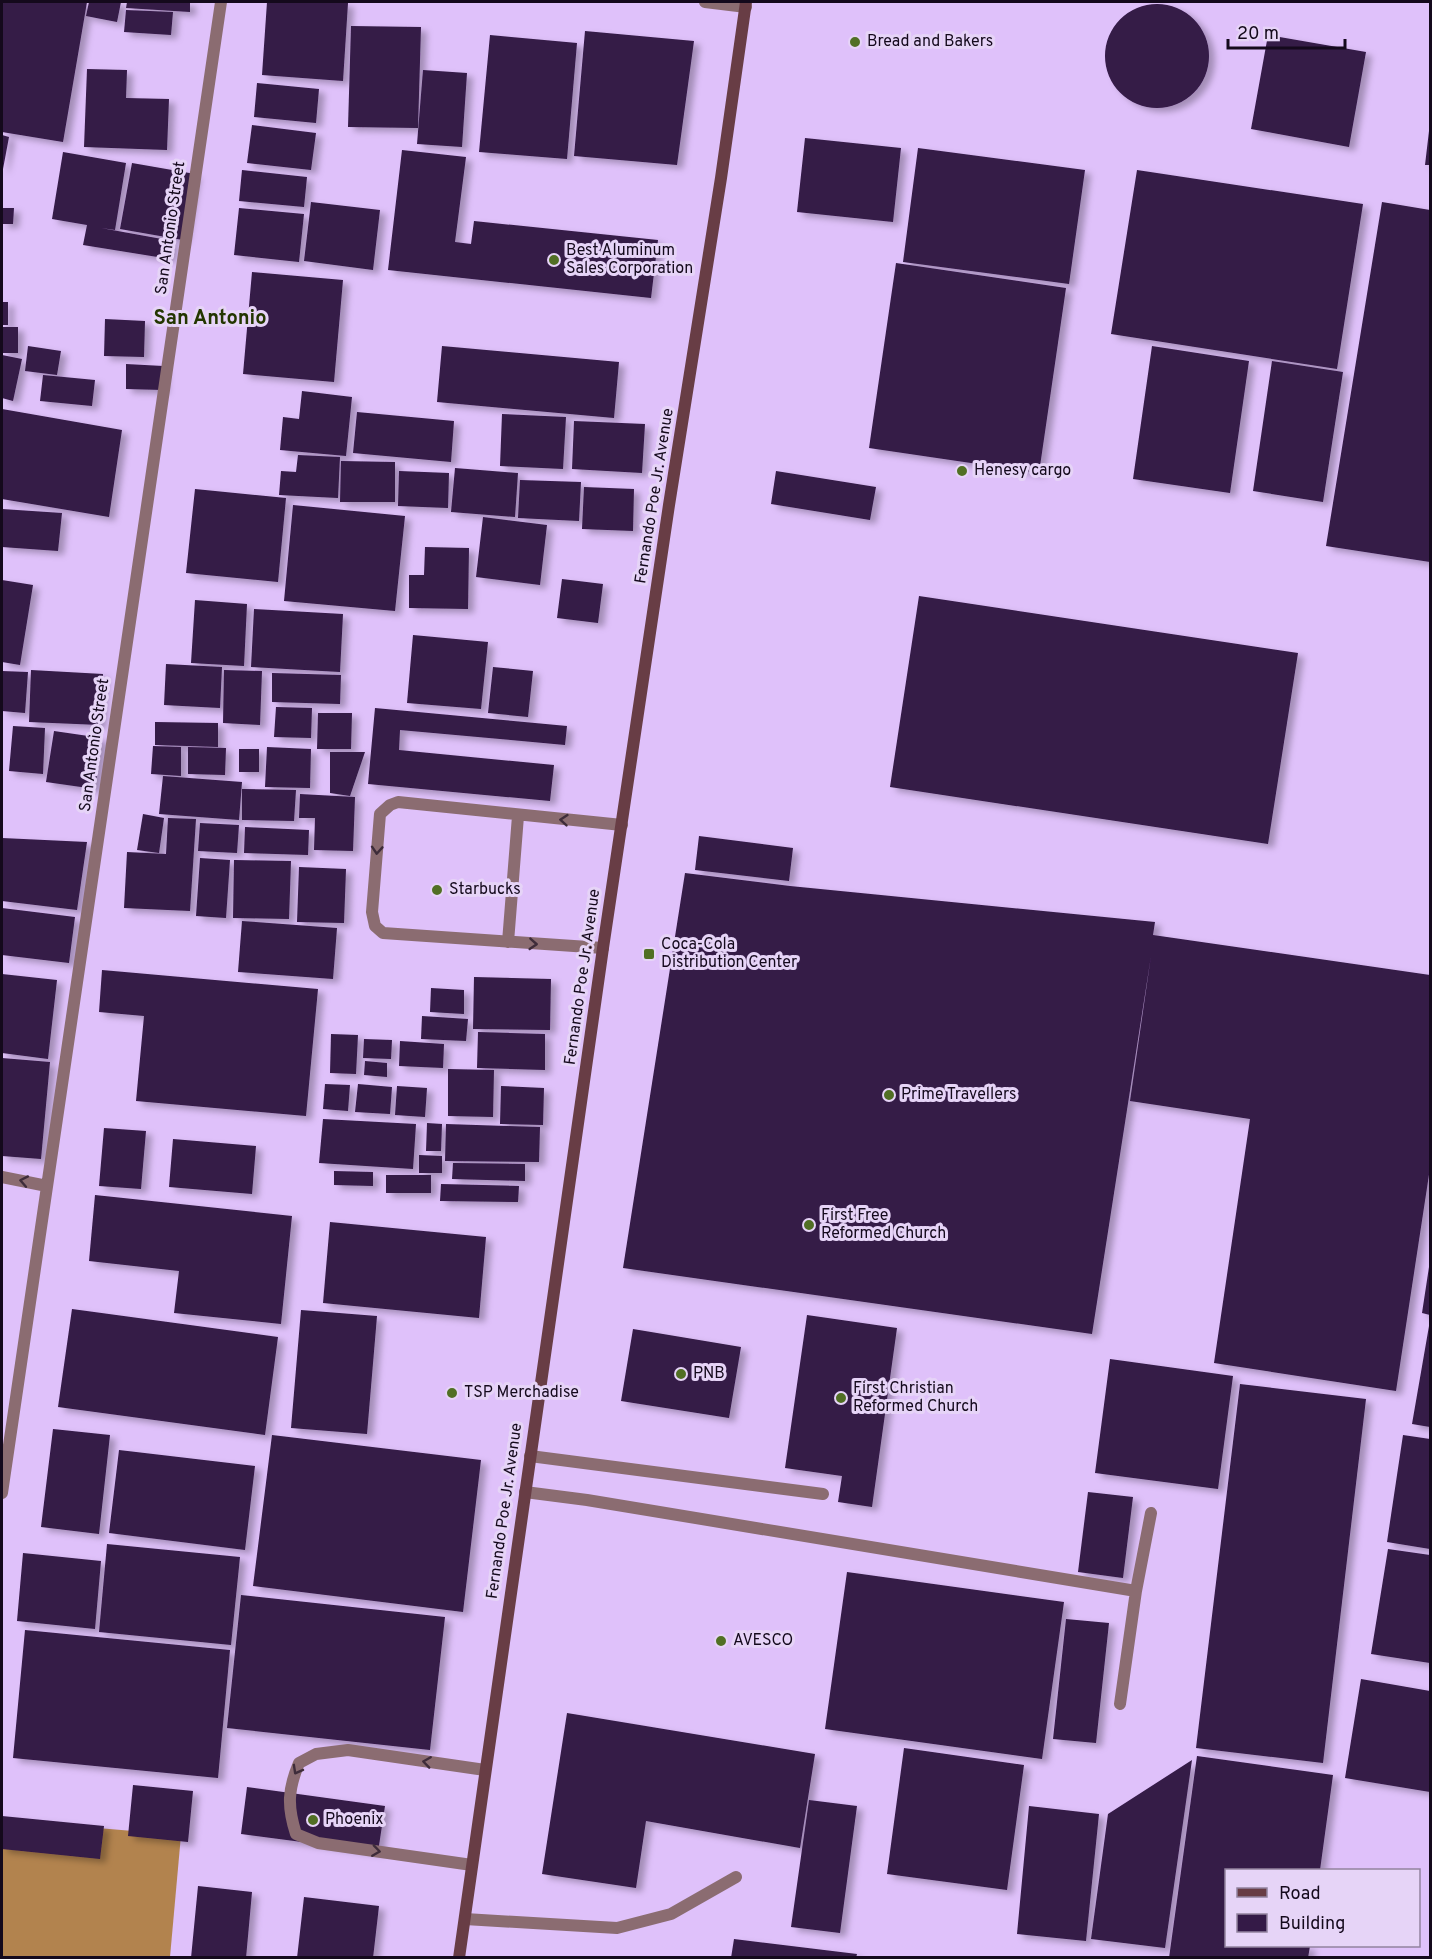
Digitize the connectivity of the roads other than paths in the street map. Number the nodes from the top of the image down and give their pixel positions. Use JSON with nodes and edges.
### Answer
{"nodes":[{"id":1,"x":221,"y":2,"type":"edge"},
{"id":2,"x":705,"y":2,"type":"edge"},
{"id":3,"x":746,"y":4,"type":"edge"},
{"id":4,"x":518,"y":816,"type":"junction"},
{"id":5,"x":622,"y":825,"type":"junction"},
{"id":6,"x":508,"y":942,"type":"junction"},
{"id":7,"x":603,"y":948,"type":"junction"},
{"id":8,"x":2,"y":1177,"type":"edge"},
{"id":9,"x":47,"y":1186,"type":"junction"},
{"id":10,"x":530,"y":1456,"type":"junction"},
{"id":11,"x":525,"y":1492,"type":"junction"},
{"id":12,"x":2,"y":1493,"type":"edge"},
{"id":13,"x":823,"y":1494,"type":"dead end"},
{"id":14,"x":1151,"y":1512,"type":"dead end"},
{"id":15,"x":1136,"y":1590,"type":"junction"},
{"id":16,"x":1120,"y":1704,"type":"dead end"},
{"id":17,"x":485,"y":1770,"type":"junction"},
{"id":18,"x":472,"y":1865,"type":"junction"},
{"id":19,"x":736,"y":1877,"type":"dead end"},
{"id":20,"x":465,"y":1919,"type":"junction"},
{"id":21,"x":459,"y":1958,"type":"edge"}],
"edges":[{"from":1,"to":9,"type":"street","name":"San Antonio Street"},
{"from":2,"to":3,"type":"street"},
{"from":3,"to":5,"type":"main road","name":"Fernando Poe Jr. Avenue"},
{"from":5,"to":4,"type":"street","one_way":true},
{"from":4,"to":6,"type":"street"},
{"from":4,"to":6,"type":"street","one_way":true},
{"from":5,"to":7,"type":"main road","name":"Fernando Poe Jr. Avenue"},
{"from":6,"to":7,"type":"street","one_way":true},
{"from":7,"to":10,"type":"main road","name":"Fernando Poe Jr. Avenue"},
{"from":9,"to":8,"type":"street","one_way":true},
{"from":9,"to":12,"type":"street","name":"San Antonio Street"},
{"from":10,"to":11,"type":"main road","name":"Fernando Poe Jr. Avenue"},
{"from":10,"to":13,"type":"street"},
{"from":11,"to":15,"type":"street"},
{"from":11,"to":17,"type":"main road","name":"Fernando Poe Jr. Avenue"},
{"from":14,"to":15,"type":"street"},
{"from":15,"to":16,"type":"street"},
{"from":17,"to":18,"type":"main road","name":"Fernando Poe Jr. Avenue"},
{"from":17,"to":18,"type":"street","one_way":true},
{"from":18,"to":20,"type":"main road","name":"Fernando Poe Jr. Avenue"},
{"from":19,"to":20,"type":"street"},
{"from":20,"to":21,"type":"main road","name":"Fernando Poe Jr. Avenue"}]}
